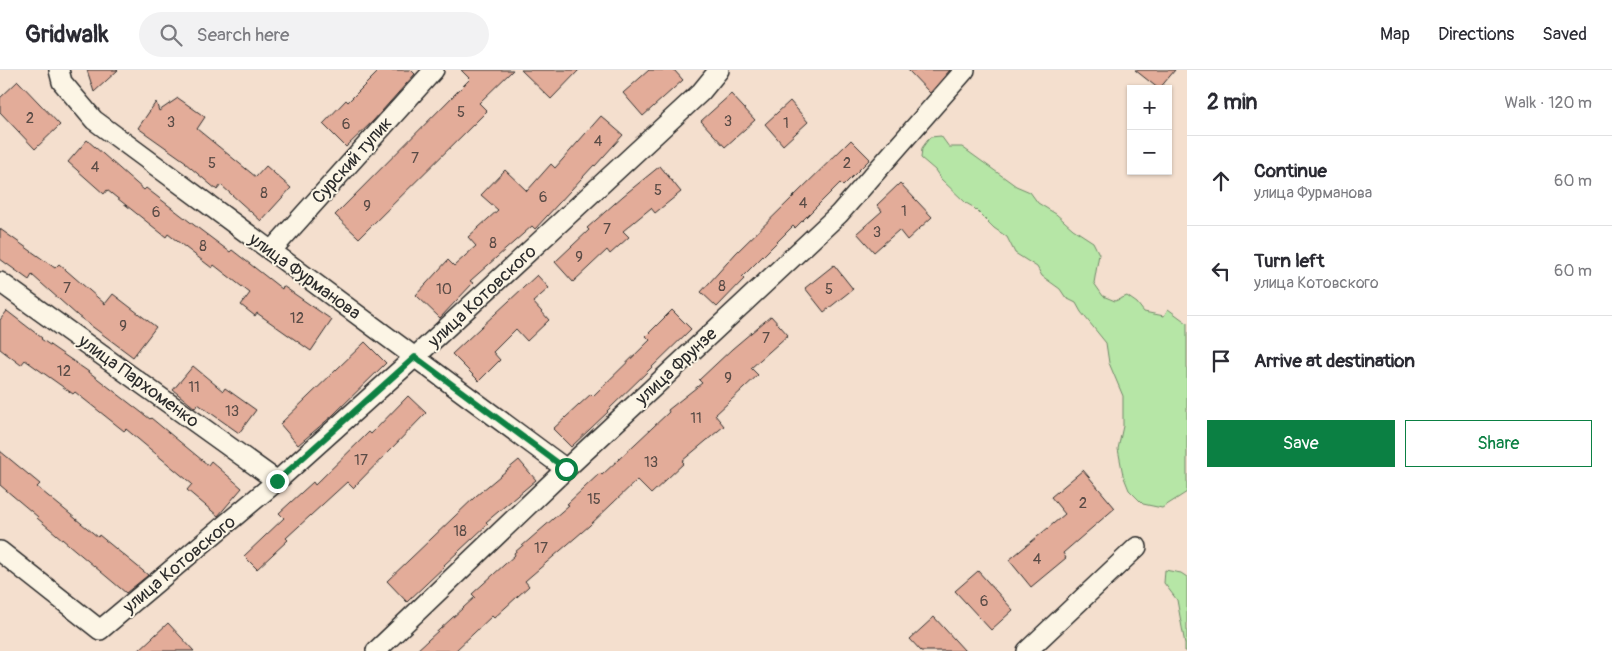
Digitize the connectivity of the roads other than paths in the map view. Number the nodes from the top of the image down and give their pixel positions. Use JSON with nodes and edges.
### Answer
{"nodes":[{"id":1,"x":59,"y":70,"type":"edge"},
{"id":2,"x":434,"y":70,"type":"edge"},
{"id":3,"x":719,"y":70,"type":"edge"},
{"id":4,"x":965,"y":70,"type":"edge"},
{"id":5,"x":271,"y":250,"type":"junction"},
{"id":6,"x":0,"y":282,"type":"edge"},
{"id":7,"x":415,"y":357,"type":"junction"},
{"id":8,"x":566,"y":469,"type":"junction"},
{"id":9,"x":277,"y":481,"type":"junction"},
{"id":10,"x":1138,"y":547,"type":"dead end"},
{"id":11,"x":0,"y":551,"type":"edge"},
{"id":12,"x":376,"y":651,"type":"edge"},
{"id":13,"x":1027,"y":651,"type":"edge"}],
"edges":[{"from":1,"to":5,"type":"street","name":"улица Фурманова"},
{"from":2,"to":5,"type":"street","name":"Сурский тупик"},
{"from":3,"to":7,"type":"street","name":"улица Котовского"},
{"from":4,"to":8,"type":"street","name":"улица Фрунзе"},
{"from":5,"to":7,"type":"street","name":"улица Фурманова"},
{"from":6,"to":9,"type":"street","name":"улица Пархоменко"},
{"from":7,"to":8,"type":"street","name":"улица Фурманова"},
{"from":7,"to":9,"type":"street","name":"улица Котовского"},
{"from":8,"to":12,"type":"street","name":"улица Фрунзе"},
{"from":9,"to":11,"type":"street","name":"улица Котовского"},
{"from":10,"to":13,"type":"street"}]}
